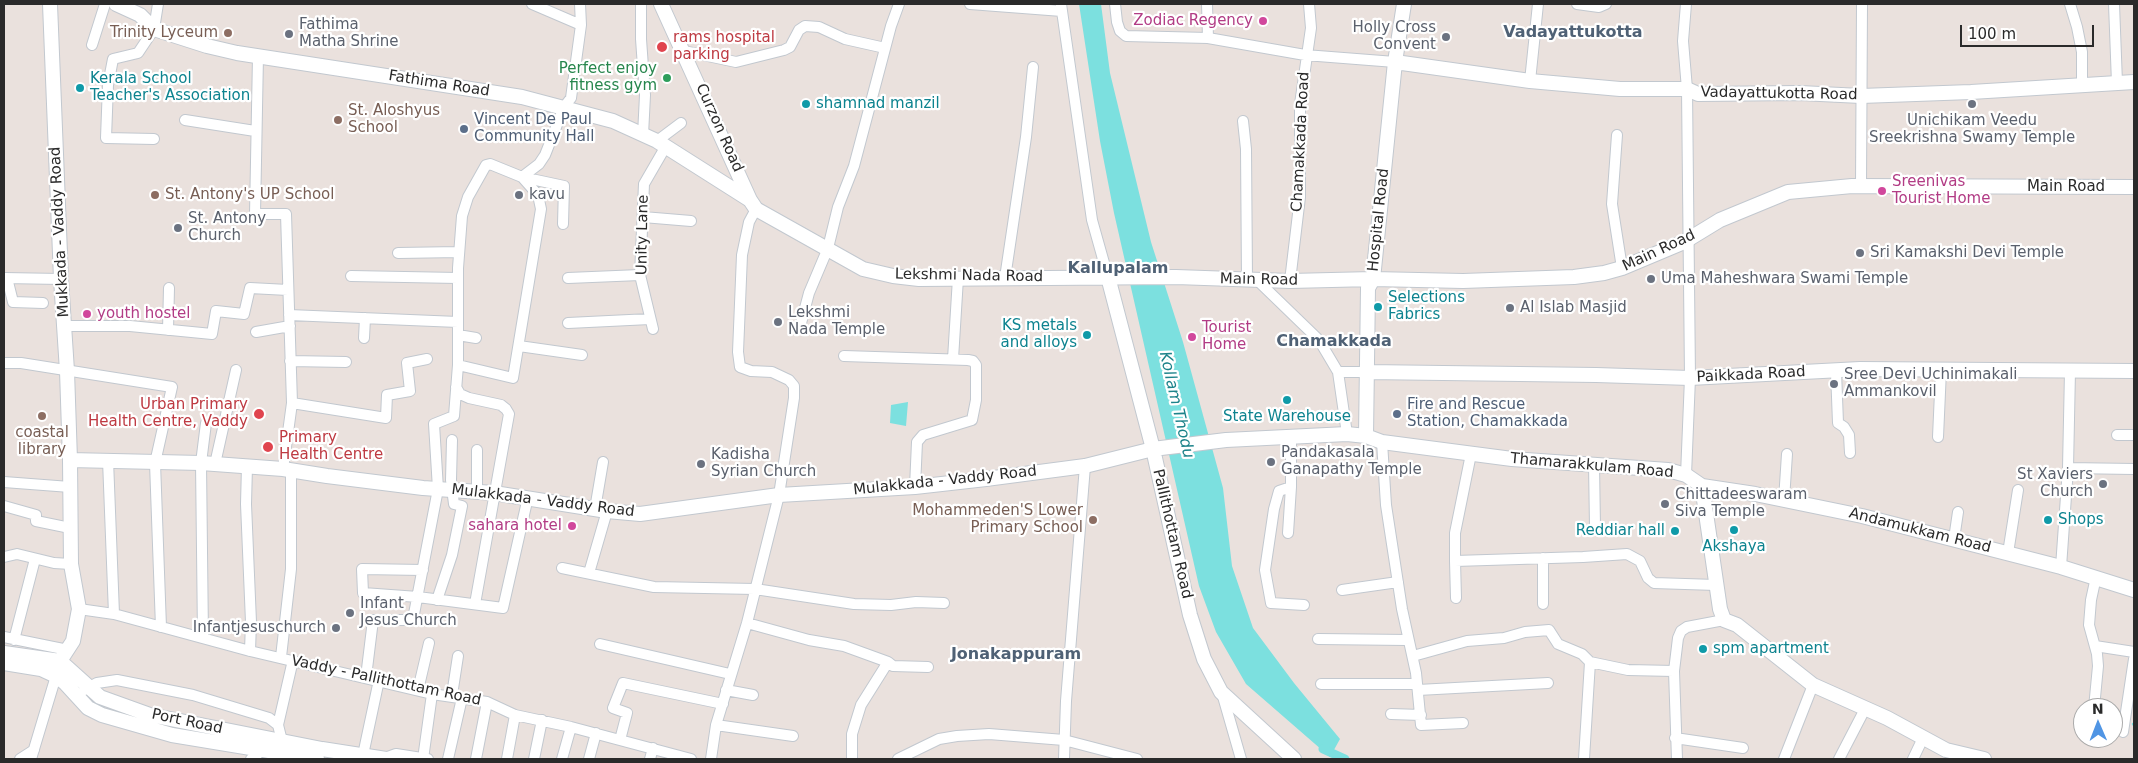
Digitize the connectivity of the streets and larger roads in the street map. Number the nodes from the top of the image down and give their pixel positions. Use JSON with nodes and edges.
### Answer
{"nodes":[{"id":1,"x":50,"y":4,"type":"edge"},
{"id":2,"x":105,"y":4,"type":"edge"},
{"id":3,"x":116,"y":4,"type":"edge"},
{"id":4,"x":158,"y":4,"type":"edge"},
{"id":5,"x":532,"y":4,"type":"edge"},
{"id":6,"x":580,"y":4,"type":"edge"},
{"id":7,"x":641,"y":4,"type":"edge"},
{"id":8,"x":661,"y":4,"type":"edge"},
{"id":9,"x":899,"y":4,"type":"edge"},
{"id":10,"x":970,"y":4,"type":"edge"},
{"id":11,"x":1115,"y":4,"type":"edge"},
{"id":12,"x":1206,"y":4,"type":"edge"},
{"id":13,"x":1309,"y":4,"type":"edge"},
{"id":14,"x":1404,"y":4,"type":"edge"},
{"id":15,"x":1538,"y":4,"type":"edge"},
{"id":16,"x":1577,"y":4,"type":"edge"},
{"id":17,"x":1606,"y":4,"type":"edge"},
{"id":18,"x":1686,"y":4,"type":"edge"},
{"id":19,"x":1862,"y":4,"type":"edge"},
{"id":20,"x":2070,"y":4,"type":"edge"},
{"id":21,"x":2114,"y":4,"type":"edge"},
{"id":22,"x":1062,"y":8,"type":"edge"},
{"id":23,"x":580,"y":25,"type":"junction"},
{"id":24,"x":154,"y":29,"type":"junction"},
{"id":25,"x":1208,"y":38,"type":"junction"},
{"id":26,"x":92,"y":45,"type":"dead end"},
{"id":27,"x":885,"y":48,"type":"junction"},
{"id":28,"x":684,"y":51,"type":"junction"},
{"id":29,"x":258,"y":56,"type":"junction"},
{"id":30,"x":1305,"y":56,"type":"junction"},
{"id":31,"x":1395,"y":62,"type":"junction"},
{"id":32,"x":1032,"y":67,"type":"dead end"},
{"id":33,"x":1530,"y":81,"type":"junction"},
{"id":34,"x":2134,"y":82,"type":"edge"},
{"id":35,"x":2117,"y":83,"type":"junction"},
{"id":36,"x":2082,"y":84,"type":"junction"},
{"id":37,"x":1687,"y":89,"type":"junction"},
{"id":38,"x":1861,"y":96,"type":"junction"},
{"id":39,"x":564,"y":107,"type":"junction"},
{"id":40,"x":186,"y":120,"type":"dead end"},
{"id":41,"x":1243,"y":120,"type":"dead end"},
{"id":42,"x":682,"y":123,"type":"dead end"},
{"id":43,"x":256,"y":131,"type":"junction"},
{"id":44,"x":643,"y":135,"type":"junction"},
{"id":45,"x":1618,"y":135,"type":"dead end"},
{"id":46,"x":154,"y":139,"type":"dead end"},
{"id":47,"x":661,"y":143,"type":"junction"},
{"id":48,"x":522,"y":177,"type":"junction"},
{"id":49,"x":1861,"y":186,"type":"junction"},
{"id":50,"x":2134,"y":187,"type":"edge"},
{"id":51,"x":753,"y":204,"type":"junction"},
{"id":52,"x":643,"y":218,"type":"junction"},
{"id":53,"x":691,"y":222,"type":"dead end"},
{"id":54,"x":564,"y":224,"type":"dead end"},
{"id":55,"x":1689,"y":239,"type":"junction"},
{"id":56,"x":828,"y":248,"type":"junction"},
{"id":57,"x":459,"y":252,"type":"junction"},
{"id":58,"x":398,"y":253,"type":"dead end"},
{"id":59,"x":1622,"y":268,"type":"junction"},
{"id":60,"x":640,"y":275,"type":"junction"},
{"id":61,"x":352,"y":276,"type":"dead end"},
{"id":62,"x":1114,"y":277,"type":"junction"},
{"id":63,"x":5,"y":278,"type":"edge"},
{"id":64,"x":458,"y":278,"type":"junction"},
{"id":65,"x":568,"y":278,"type":"dead end"},
{"id":66,"x":958,"y":278,"type":"junction"},
{"id":67,"x":1005,"y":278,"type":"junction"},
{"id":68,"x":61,"y":279,"type":"junction"},
{"id":69,"x":1373,"y":279,"type":"junction"},
{"id":70,"x":1253,"y":280,"type":"junction"},
{"id":71,"x":1290,"y":281,"type":"junction"},
{"id":72,"x":169,"y":288,"type":"dead end"},
{"id":73,"x":288,"y":290,"type":"junction"},
{"id":74,"x":43,"y":303,"type":"dead end"},
{"id":75,"x":365,"y":318,"type":"junction"},
{"id":76,"x":290,"y":321,"type":"junction"},
{"id":77,"x":458,"y":322,"type":"junction"},
{"id":78,"x":568,"y":323,"type":"dead end"},
{"id":79,"x":64,"y":326,"type":"junction"},
{"id":80,"x":800,"y":328,"type":"dead end"},
{"id":81,"x":168,"y":330,"type":"junction"},
{"id":82,"x":256,"y":332,"type":"dead end"},
{"id":83,"x":458,"y":335,"type":"junction"},
{"id":84,"x":364,"y":338,"type":"dead end"},
{"id":85,"x":476,"y":338,"type":"dead end"},
{"id":86,"x":519,"y":346,"type":"junction"},
{"id":87,"x":582,"y":355,"type":"dead end"},
{"id":88,"x":844,"y":356,"type":"dead end"},
{"id":89,"x":427,"y":359,"type":"dead end"},
{"id":90,"x":953,"y":359,"type":"junction"},
{"id":91,"x":290,"y":361,"type":"junction"},
{"id":92,"x":346,"y":362,"type":"dead end"},
{"id":93,"x":4,"y":363,"type":"edge"},
{"id":94,"x":458,"y":365,"type":"junction"},
{"id":95,"x":236,"y":370,"type":"dead end"},
{"id":96,"x":1941,"y":370,"type":"junction"},
{"id":97,"x":67,"y":371,"type":"junction"},
{"id":98,"x":1836,"y":371,"type":"junction"},
{"id":99,"x":2070,"y":371,"type":"junction"},
{"id":100,"x":2134,"y":371,"type":"edge"},
{"id":101,"x":1338,"y":372,"type":"junction"},
{"id":102,"x":1367,"y":372,"type":"junction"},
{"id":103,"x":1690,"y":378,"type":"junction"},
{"id":104,"x":456,"y":387,"type":"junction"},
{"id":105,"x":292,"y":403,"type":"junction"},
{"id":106,"x":206,"y":423,"type":"dead end"},
{"id":107,"x":1348,"y":434,"type":"junction"},
{"id":108,"x":2118,"y":435,"type":"dead end"},
{"id":109,"x":2134,"y":435,"type":"edge"},
{"id":110,"x":1366,"y":436,"type":"junction"},
{"id":111,"x":1938,"y":436,"type":"dead end"},
{"id":112,"x":1291,"y":437,"type":"junction"},
{"id":113,"x":452,"y":440,"type":"dead end"},
{"id":114,"x":1382,"y":442,"type":"junction"},
{"id":115,"x":1158,"y":449,"type":"junction"},
{"id":116,"x":477,"y":450,"type":"dead end"},
{"id":117,"x":1850,"y":453,"type":"dead end"},
{"id":118,"x":1472,"y":454,"type":"junction"},
{"id":119,"x":1787,"y":454,"type":"dead end"},
{"id":120,"x":70,"y":460,"type":"junction"},
{"id":121,"x":108,"y":460,"type":"junction"},
{"id":122,"x":603,"y":462,"type":"dead end"},
{"id":123,"x":155,"y":463,"type":"junction"},
{"id":124,"x":201,"y":463,"type":"junction"},
{"id":125,"x":215,"y":464,"type":"junction"},
{"id":126,"x":1594,"y":464,"type":"junction"},
{"id":127,"x":247,"y":466,"type":"junction"},
{"id":128,"x":1085,"y":466,"type":"junction"},
{"id":129,"x":2068,"y":468,"type":"junction"},
{"id":130,"x":287,"y":469,"type":"junction"},
{"id":131,"x":2134,"y":469,"type":"edge"},
{"id":132,"x":1686,"y":475,"type":"junction"},
{"id":133,"x":4,"y":482,"type":"edge"},
{"id":134,"x":1291,"y":486,"type":"junction"},
{"id":135,"x":1702,"y":486,"type":"junction"},
{"id":136,"x":70,"y":487,"type":"junction"},
{"id":137,"x":915,"y":487,"type":"junction"},
{"id":138,"x":445,"y":489,"type":"junction"},
{"id":139,"x":2018,"y":490,"type":"dead end"},
{"id":140,"x":477,"y":491,"type":"junction"},
{"id":141,"x":494,"y":493,"type":"junction"},
{"id":142,"x":779,"y":495,"type":"junction"},
{"id":143,"x":528,"y":497,"type":"junction"},
{"id":144,"x":1784,"y":500,"type":"junction"},
{"id":145,"x":4,"y":506,"type":"edge"},
{"id":146,"x":601,"y":510,"type":"junction"},
{"id":147,"x":1958,"y":512,"type":"dead end"},
{"id":148,"x":1595,"y":527,"type":"dead end"},
{"id":149,"x":70,"y":528,"type":"junction"},
{"id":150,"x":1288,"y":533,"type":"dead end"},
{"id":151,"x":1954,"y":539,"type":"junction"},
{"id":152,"x":2008,"y":553,"type":"junction"},
{"id":153,"x":4,"y":557,"type":"edge"},
{"id":154,"x":1543,"y":558,"type":"junction"},
{"id":155,"x":35,"y":559,"type":"junction"},
{"id":156,"x":1454,"y":561,"type":"junction"},
{"id":157,"x":71,"y":564,"type":"junction"},
{"id":158,"x":2061,"y":567,"type":"junction"},
{"id":159,"x":562,"y":568,"type":"dead end"},
{"id":160,"x":423,"y":570,"type":"junction"},
{"id":161,"x":589,"y":573,"type":"junction"},
{"id":162,"x":2096,"y":578,"type":"junction"},
{"id":163,"x":1398,"y":582,"type":"junction"},
{"id":164,"x":1716,"y":584,"type":"junction"},
{"id":165,"x":755,"y":589,"type":"junction"},
{"id":166,"x":1342,"y":590,"type":"dead end"},
{"id":167,"x":2134,"y":590,"type":"edge"},
{"id":168,"x":418,"y":597,"type":"junction"},
{"id":169,"x":1456,"y":598,"type":"dead end"},
{"id":170,"x":437,"y":600,"type":"junction"},
{"id":171,"x":944,"y":603,"type":"dead end"},
{"id":172,"x":475,"y":604,"type":"junction"},
{"id":173,"x":1543,"y":604,"type":"dead end"},
{"id":174,"x":1304,"y":606,"type":"dead end"},
{"id":175,"x":80,"y":609,"type":"junction"},
{"id":176,"x":114,"y":614,"type":"junction"},
{"id":177,"x":1724,"y":620,"type":"junction"},
{"id":178,"x":747,"y":623,"type":"junction"},
{"id":179,"x":161,"y":627,"type":"junction"},
{"id":180,"x":203,"y":637,"type":"junction"},
{"id":181,"x":9,"y":639,"type":"edge"},
{"id":182,"x":1318,"y":639,"type":"dead end"},
{"id":183,"x":1407,"y":640,"type":"junction"},
{"id":184,"x":429,"y":643,"type":"dead end"},
{"id":185,"x":600,"y":644,"type":"dead end"},
{"id":186,"x":2095,"y":646,"type":"junction"},
{"id":187,"x":250,"y":651,"type":"junction"},
{"id":188,"x":2134,"y":652,"type":"edge"},
{"id":189,"x":4,"y":653,"type":"edge"},
{"id":190,"x":64,"y":655,"type":"junction"},
{"id":191,"x":458,"y":656,"type":"dead end"},
{"id":192,"x":1413,"y":656,"type":"junction"},
{"id":193,"x":281,"y":658,"type":"junction"},
{"id":194,"x":2134,"y":659,"type":"edge"},
{"id":195,"x":293,"y":660,"type":"junction"},
{"id":196,"x":888,"y":662,"type":"junction"},
{"id":197,"x":1590,"y":662,"type":"junction"},
{"id":198,"x":4,"y":663,"type":"edge"},
{"id":199,"x":928,"y":667,"type":"dead end"},
{"id":200,"x":1674,"y":670,"type":"junction"},
{"id":201,"x":730,"y":674,"type":"junction"},
{"id":202,"x":56,"y":676,"type":"junction"},
{"id":203,"x":366,"y":677,"type":"junction"},
{"id":204,"x":379,"y":680,"type":"junction"},
{"id":205,"x":1548,"y":683,"type":"dead end"},
{"id":206,"x":1321,"y":684,"type":"dead end"},
{"id":207,"x":1813,"y":684,"type":"junction"},
{"id":208,"x":88,"y":687,"type":"junction"},
{"id":209,"x":1417,"y":687,"type":"junction"},
{"id":210,"x":418,"y":690,"type":"junction"},
{"id":211,"x":726,"y":690,"type":"junction"},
{"id":212,"x":1222,"y":692,"type":"junction"},
{"id":213,"x":432,"y":694,"type":"junction"},
{"id":214,"x":75,"y":696,"type":"junction"},
{"id":215,"x":753,"y":696,"type":"dead end"},
{"id":216,"x":457,"y":697,"type":"junction"},
{"id":217,"x":2095,"y":698,"type":"edge"},
{"id":218,"x":487,"y":702,"type":"junction"},
{"id":219,"x":723,"y":704,"type":"junction"},
{"id":220,"x":1865,"y":709,"type":"junction"},
{"id":221,"x":1391,"y":714,"type":"dead end"},
{"id":222,"x":515,"y":715,"type":"junction"},
{"id":223,"x":1421,"y":715,"type":"junction"},
{"id":224,"x":542,"y":720,"type":"junction"},
{"id":225,"x":1463,"y":722,"type":"dead end"},
{"id":226,"x":278,"y":725,"type":"junction"},
{"id":227,"x":716,"y":725,"type":"junction"},
{"id":228,"x":571,"y":727,"type":"junction"},
{"id":229,"x":2123,"y":732,"type":"dead end"},
{"id":230,"x":596,"y":733,"type":"junction"},
{"id":231,"x":793,"y":736,"type":"dead end"},
{"id":232,"x":1675,"y":738,"type":"junction"},
{"id":233,"x":1923,"y":738,"type":"junction"},
{"id":234,"x":620,"y":740,"type":"junction"},
{"id":235,"x":1064,"y":740,"type":"junction"},
{"id":236,"x":282,"y":741,"type":"junction"},
{"id":237,"x":653,"y":748,"type":"junction"},
{"id":238,"x":1743,"y":748,"type":"dead end"},
{"id":239,"x":263,"y":750,"type":"junction"},
{"id":240,"x":33,"y":755,"type":"edge"},
{"id":241,"x":363,"y":756,"type":"junction"},
{"id":242,"x":20,"y":759,"type":"edge"},
{"id":243,"x":251,"y":759,"type":"edge"},
{"id":244,"x":317,"y":759,"type":"edge"},
{"id":245,"x":382,"y":759,"type":"edge"},
{"id":246,"x":386,"y":759,"type":"edge"},
{"id":247,"x":423,"y":759,"type":"edge"},
{"id":248,"x":429,"y":759,"type":"edge"},
{"id":249,"x":448,"y":759,"type":"edge"},
{"id":250,"x":476,"y":759,"type":"edge"},
{"id":251,"x":507,"y":759,"type":"edge"},
{"id":252,"x":534,"y":759,"type":"edge"},
{"id":253,"x":562,"y":759,"type":"edge"},
{"id":254,"x":589,"y":759,"type":"edge"},
{"id":255,"x":650,"y":759,"type":"edge"},
{"id":256,"x":691,"y":759,"type":"edge"},
{"id":257,"x":711,"y":759,"type":"edge"},
{"id":258,"x":852,"y":759,"type":"edge"},
{"id":259,"x":898,"y":759,"type":"edge"},
{"id":260,"x":1064,"y":759,"type":"edge"},
{"id":261,"x":1136,"y":759,"type":"edge"},
{"id":262,"x":1241,"y":759,"type":"edge"},
{"id":263,"x":1294,"y":759,"type":"edge"},
{"id":264,"x":1584,"y":759,"type":"edge"},
{"id":265,"x":1677,"y":759,"type":"edge"},
{"id":266,"x":1784,"y":759,"type":"edge"},
{"id":267,"x":1839,"y":759,"type":"edge"},
{"id":268,"x":1913,"y":759,"type":"edge"},
{"id":269,"x":1984,"y":759,"type":"edge"}],
"edges":[{"from":1,"to":68,"type":"street","name":"Mukkada - Vaddy Road"},
{"from":2,"to":26,"type":"street"},
{"from":3,"to":24,"type":"street","name":"Fathima Road"},
{"from":4,"to":24,"type":"street"},
{"from":5,"to":23,"type":"street"},
{"from":6,"to":23,"type":"street"},
{"from":7,"to":44,"type":"street"},
{"from":8,"to":28,"type":"street","name":"Curzon Road"},
{"from":9,"to":27,"type":"street"},
{"from":10,"to":22,"type":"street"},
{"from":11,"to":25,"type":"street"},
{"from":12,"to":25,"type":"street"},
{"from":13,"to":30,"type":"street","name":"Chamakkada Road"},
{"from":14,"to":31,"type":"street","name":"Hospital Road"},
{"from":15,"to":33,"type":"street"},
{"from":16,"to":17,"type":"street"},
{"from":18,"to":37,"type":"street"},
{"from":19,"to":38,"type":"street"},
{"from":20,"to":36,"type":"street"},
{"from":21,"to":35,"type":"street"},
{"from":22,"to":62,"type":"street"},
{"from":23,"to":39,"type":"street"},
{"from":24,"to":29,"type":"street","name":"Fathima Road"},
{"from":24,"to":46,"type":"street"},
{"from":25,"to":30,"type":"street"},
{"from":27,"to":28,"type":"street"},
{"from":27,"to":56,"type":"street"},
{"from":28,"to":51,"type":"street","name":"Curzon Road"},
{"from":29,"to":39,"type":"street","name":"Fathima Road"},
{"from":29,"to":43,"type":"street"},
{"from":30,"to":31,"type":"street"},
{"from":30,"to":71,"type":"street","name":"Chamakkada Road"},
{"from":31,"to":33,"type":"street","name":"Vadayattukotta Road"},
{"from":31,"to":69,"type":"street","name":"Hospital Road"},
{"from":32,"to":67,"type":"street"},
{"from":33,"to":37,"type":"street","name":"Vadayattukotta Road"},
{"from":34,"to":35,"type":"street","name":"Vadayattukotta Road"},
{"from":35,"to":36,"type":"street","name":"Vadayattukotta Road"},
{"from":36,"to":38,"type":"street","name":"Vadayattukotta Road"},
{"from":37,"to":38,"type":"street","name":"Vadayattukotta Road"},
{"from":37,"to":55,"type":"street"},
{"from":38,"to":49,"type":"street"},
{"from":39,"to":44,"type":"street","name":"Fathima Road"},
{"from":39,"to":48,"type":"street"},
{"from":40,"to":43,"type":"street"},
{"from":41,"to":70,"type":"street"},
{"from":42,"to":47,"type":"street"},
{"from":43,"to":73,"type":"street"},
{"from":44,"to":47,"type":"street","name":"Fathima Road"},
{"from":45,"to":59,"type":"street"},
{"from":47,"to":51,"type":"street","name":"Fathima Road"},
{"from":47,"to":52,"type":"street","name":"Unity Lane"},
{"from":48,"to":54,"type":"street"},
{"from":48,"to":57,"type":"street"},
{"from":48,"to":86,"type":"street"},
{"from":49,"to":50,"type":"street","name":"Main Road"},
{"from":49,"to":55,"type":"street","name":"Main Road"},
{"from":51,"to":56,"type":"street","name":"Lekshmi Nada Road"},
{"from":51,"to":142,"type":"street"},
{"from":52,"to":53,"type":"street"},
{"from":52,"to":60,"type":"street","name":"Unity Lane"},
{"from":55,"to":59,"type":"street","name":"Main Road"},
{"from":55,"to":103,"type":"street"},
{"from":56,"to":66,"type":"street","name":"Lekshmi Nada Road"},
{"from":56,"to":80,"type":"street"},
{"from":57,"to":58,"type":"street"},
{"from":57,"to":64,"type":"street"},
{"from":59,"to":69,"type":"street","name":"Main Road"},
{"from":60,"to":65,"type":"street"},
{"from":60,"to":78,"type":"street","name":"Unity Lane"},
{"from":61,"to":64,"type":"street"},
{"from":62,"to":67,"type":"street","name":"Lekshmi Nada Road"},
{"from":62,"to":70,"type":"street","name":"Main Road"},
{"from":62,"to":115,"type":"street","name":"Pallithottam Road"},
{"from":63,"to":68,"type":"street"},
{"from":63,"to":74,"type":"street"},
{"from":64,"to":77,"type":"street"},
{"from":66,"to":67,"type":"street","name":"Lekshmi Nada Road"},
{"from":66,"to":90,"type":"street"},
{"from":68,"to":79,"type":"street","name":"Mukkada - Vaddy Road"},
{"from":69,"to":71,"type":"street","name":"Main Road"},
{"from":69,"to":102,"type":"street","name":"Hospital Road"},
{"from":70,"to":71,"type":"street","name":"Main Road"},
{"from":70,"to":101,"type":"street"},
{"from":72,"to":81,"type":"street"},
{"from":73,"to":76,"type":"street"},
{"from":73,"to":81,"type":"street"},
{"from":75,"to":76,"type":"street"},
{"from":75,"to":77,"type":"street"},
{"from":75,"to":84,"type":"street"},
{"from":76,"to":82,"type":"street"},
{"from":76,"to":91,"type":"street"},
{"from":77,"to":83,"type":"street"},
{"from":79,"to":81,"type":"street"},
{"from":79,"to":97,"type":"street","name":"Mukkada - Vaddy Road"},
{"from":83,"to":85,"type":"street"},
{"from":83,"to":94,"type":"street"},
{"from":86,"to":87,"type":"street"},
{"from":86,"to":94,"type":"street"},
{"from":88,"to":90,"type":"street"},
{"from":89,"to":105,"type":"street"},
{"from":90,"to":137,"type":"street"},
{"from":91,"to":92,"type":"street"},
{"from":91,"to":105,"type":"street"},
{"from":93,"to":97,"type":"street"},
{"from":94,"to":104,"type":"street"},
{"from":95,"to":125,"type":"street"},
{"from":96,"to":98,"type":"street","name":"Paikkada Road"},
{"from":96,"to":99,"type":"street","name":"Paikkada Road"},
{"from":96,"to":111,"type":"street"},
{"from":97,"to":120,"type":"street","name":"Mukkada - Vaddy Road"},
{"from":97,"to":123,"type":"street"},
{"from":98,"to":103,"type":"street","name":"Paikkada Road"},
{"from":98,"to":117,"type":"street"},
{"from":99,"to":100,"type":"street","name":"Paikkada Road"},
{"from":99,"to":129,"type":"street"},
{"from":101,"to":102,"type":"street"},
{"from":101,"to":107,"type":"street"},
{"from":102,"to":103,"type":"street","name":"Paikkada Road"},
{"from":102,"to":110,"type":"street","name":"Hospital Road"},
{"from":103,"to":132,"type":"street"},
{"from":104,"to":138,"type":"street"},
{"from":104,"to":141,"type":"street"},
{"from":105,"to":130,"type":"street"},
{"from":106,"to":124,"type":"street"},
{"from":107,"to":110,"type":"street","name":"Thamarakkulam Road"},
{"from":107,"to":112,"type":"street","name":"Thamarakkulam Road"},
{"from":108,"to":109,"type":"street"},
{"from":110,"to":114,"type":"street","name":"Thamarakkulam Road"},
{"from":112,"to":115,"type":"street","name":"Thamarakkulam Road"},
{"from":112,"to":134,"type":"street"},
{"from":113,"to":138,"type":"street"},
{"from":114,"to":118,"type":"street","name":"Thamarakkulam Road"},
{"from":114,"to":163,"type":"street"},
{"from":115,"to":128,"type":"street","name":"Mulakkada - Vaddy Road"},
{"from":115,"to":212,"type":"street","name":"Pallithottam Road"},
{"from":116,"to":140,"type":"street"},
{"from":118,"to":126,"type":"street","name":"Thamarakkulam Road"},
{"from":118,"to":156,"type":"street"},
{"from":119,"to":144,"type":"street"},
{"from":120,"to":121,"type":"street","name":"Mulakkada - Vaddy Road"},
{"from":120,"to":136,"type":"street","name":"Mukkada - Vaddy Road"},
{"from":121,"to":123,"type":"street","name":"Mulakkada - Vaddy Road"},
{"from":121,"to":176,"type":"street"},
{"from":122,"to":146,"type":"street"},
{"from":123,"to":124,"type":"street","name":"Mulakkada - Vaddy Road"},
{"from":123,"to":179,"type":"street"},
{"from":124,"to":125,"type":"street","name":"Mulakkada - Vaddy Road"},
{"from":124,"to":180,"type":"street"},
{"from":125,"to":127,"type":"street","name":"Mulakkada - Vaddy Road"},
{"from":126,"to":132,"type":"street","name":"Thamarakkulam Road"},
{"from":126,"to":148,"type":"street"},
{"from":127,"to":130,"type":"street","name":"Mulakkada - Vaddy Road"},
{"from":127,"to":187,"type":"street"},
{"from":128,"to":137,"type":"street","name":"Mulakkada - Vaddy Road"},
{"from":128,"to":235,"type":"street"},
{"from":129,"to":131,"type":"street"},
{"from":129,"to":158,"type":"street"},
{"from":130,"to":138,"type":"street","name":"Mulakkada - Vaddy Road"},
{"from":130,"to":193,"type":"street"},
{"from":132,"to":135,"type":"street","name":"Thamarakkulam Road"},
{"from":133,"to":136,"type":"street"},
{"from":134,"to":150,"type":"street"},
{"from":134,"to":174,"type":"street"},
{"from":135,"to":144,"type":"street","name":"Andamukkam Road"},
{"from":135,"to":164,"type":"street"},
{"from":136,"to":149,"type":"street","name":"Mukkada - Vaddy Road"},
{"from":137,"to":142,"type":"street","name":"Mulakkada - Vaddy Road"},
{"from":138,"to":140,"type":"street","name":"Mulakkada - Vaddy Road"},
{"from":138,"to":160,"type":"street"},
{"from":138,"to":170,"type":"street"},
{"from":139,"to":152,"type":"street"},
{"from":140,"to":141,"type":"street","name":"Mulakkada - Vaddy Road"},
{"from":141,"to":143,"type":"street","name":"Mulakkada - Vaddy Road"},
{"from":141,"to":172,"type":"street"},
{"from":142,"to":146,"type":"street","name":"Mulakkada - Vaddy Road"},
{"from":142,"to":165,"type":"street"},
{"from":143,"to":146,"type":"street","name":"Mulakkada - Vaddy Road"},
{"from":143,"to":172,"type":"street"},
{"from":144,"to":151,"type":"street","name":"Andamukkam Road"},
{"from":145,"to":149,"type":"street"},
{"from":146,"to":161,"type":"street"},
{"from":147,"to":151,"type":"street"},
{"from":149,"to":157,"type":"street","name":"Mukkada - Vaddy Road"},
{"from":151,"to":152,"type":"street","name":"Andamukkam Road"},
{"from":152,"to":158,"type":"street","name":"Andamukkam Road"},
{"from":153,"to":155,"type":"street"},
{"from":154,"to":156,"type":"street"},
{"from":154,"to":164,"type":"street"},
{"from":154,"to":173,"type":"street"},
{"from":155,"to":157,"type":"street"},
{"from":155,"to":181,"type":"street"},
{"from":156,"to":169,"type":"street"},
{"from":157,"to":175,"type":"street","name":"Mukkada - Vaddy Road"},
{"from":158,"to":162,"type":"street","name":"Andamukkam Road"},
{"from":159,"to":161,"type":"street"},
{"from":160,"to":168,"type":"street"},
{"from":160,"to":168,"type":"street"},
{"from":161,"to":165,"type":"street"},
{"from":162,"to":167,"type":"street","name":"Andamukkam Road"},
{"from":162,"to":186,"type":"street"},
{"from":163,"to":166,"type":"street"},
{"from":163,"to":183,"type":"street"},
{"from":164,"to":177,"type":"street"},
{"from":165,"to":171,"type":"street"},
{"from":165,"to":178,"type":"street"},
{"from":168,"to":170,"type":"street"},
{"from":168,"to":203,"type":"street"},
{"from":170,"to":172,"type":"street"},
{"from":175,"to":176,"type":"street","name":"Vaddy - Pallithottam Road"},
{"from":175,"to":190,"type":"street"},
{"from":176,"to":179,"type":"street","name":"Vaddy - Pallithottam Road"},
{"from":177,"to":200,"type":"street"},
{"from":177,"to":207,"type":"street"},
{"from":178,"to":196,"type":"street"},
{"from":178,"to":201,"type":"street"},
{"from":179,"to":180,"type":"street","name":"Vaddy - Pallithottam Road"},
{"from":180,"to":187,"type":"street","name":"Vaddy - Pallithottam Road"},
{"from":181,"to":190,"type":"street"},
{"from":182,"to":183,"type":"street"},
{"from":183,"to":192,"type":"street"},
{"from":184,"to":210,"type":"street"},
{"from":185,"to":201,"type":"street"},
{"from":186,"to":188,"type":"street"},
{"from":186,"to":217,"type":"street"},
{"from":187,"to":193,"type":"street","name":"Vaddy - Pallithottam Road"},
{"from":189,"to":190,"type":"street"},
{"from":190,"to":202,"type":"street"},
{"from":190,"to":208,"type":"street","name":"Port Road"},
{"from":191,"to":216,"type":"street"},
{"from":192,"to":197,"type":"street"},
{"from":192,"to":209,"type":"street"},
{"from":193,"to":195,"type":"street","name":"Vaddy - Pallithottam Road"},
{"from":194,"to":229,"type":"street"},
{"from":195,"to":203,"type":"street","name":"Vaddy - Pallithottam Road"},
{"from":195,"to":226,"type":"street"},
{"from":196,"to":199,"type":"street"},
{"from":196,"to":258,"type":"street"},
{"from":197,"to":200,"type":"street"},
{"from":197,"to":264,"type":"street"},
{"from":198,"to":202,"type":"street","name":"Port Road"},
{"from":200,"to":232,"type":"street"},
{"from":201,"to":211,"type":"street"},
{"from":202,"to":214,"type":"street","name":"Port Road"},
{"from":202,"to":240,"type":"street"},
{"from":203,"to":204,"type":"street","name":"Vaddy - Pallithottam Road"},
{"from":204,"to":210,"type":"street","name":"Vaddy - Pallithottam Road"},
{"from":204,"to":241,"type":"street"},
{"from":205,"to":209,"type":"street"},
{"from":206,"to":209,"type":"street"},
{"from":207,"to":220,"type":"street"},
{"from":207,"to":266,"type":"street"},
{"from":208,"to":214,"type":"street"},
{"from":208,"to":226,"type":"street"},
{"from":208,"to":236,"type":"street","name":"Port Road"},
{"from":209,"to":223,"type":"street"},
{"from":210,"to":213,"type":"street","name":"Vaddy - Pallithottam Road"},
{"from":211,"to":215,"type":"street"},
{"from":211,"to":219,"type":"street"},
{"from":212,"to":262,"type":"street"},
{"from":212,"to":263,"type":"street","name":"Pallithottam Road"},
{"from":213,"to":216,"type":"street","name":"Vaddy - Pallithottam Road"},
{"from":213,"to":247,"type":"street"},
{"from":214,"to":239,"type":"street","name":"Port Road"},
{"from":216,"to":218,"type":"street","name":"Vaddy - Pallithottam Road"},
{"from":216,"to":249,"type":"street"},
{"from":218,"to":222,"type":"street","name":"Vaddy - Pallithottam Road"},
{"from":218,"to":250,"type":"street"},
{"from":219,"to":227,"type":"street"},
{"from":219,"to":234,"type":"street"},
{"from":220,"to":233,"type":"street"},
{"from":220,"to":267,"type":"street"},
{"from":221,"to":223,"type":"street"},
{"from":222,"to":224,"type":"street","name":"Vaddy - Pallithottam Road"},
{"from":222,"to":251,"type":"street"},
{"from":223,"to":225,"type":"street"},
{"from":224,"to":228,"type":"street","name":"Vaddy - Pallithottam Road"},
{"from":224,"to":252,"type":"street"},
{"from":226,"to":236,"type":"street"},
{"from":227,"to":231,"type":"street"},
{"from":227,"to":257,"type":"street"},
{"from":228,"to":230,"type":"street","name":"Vaddy - Pallithottam Road"},
{"from":228,"to":253,"type":"street"},
{"from":230,"to":234,"type":"street","name":"Vaddy - Pallithottam Road"},
{"from":230,"to":254,"type":"street"},
{"from":232,"to":238,"type":"street"},
{"from":232,"to":265,"type":"street"},
{"from":233,"to":268,"type":"street"},
{"from":233,"to":269,"type":"street"},
{"from":234,"to":237,"type":"street","name":"Vaddy - Pallithottam Road"},
{"from":235,"to":259,"type":"street"},
{"from":235,"to":260,"type":"street"},
{"from":235,"to":261,"type":"street"},
{"from":236,"to":241,"type":"street","name":"Port Road"},
{"from":237,"to":255,"type":"street"},
{"from":237,"to":256,"type":"street","name":"Vaddy - Pallithottam Road"},
{"from":239,"to":243,"type":"street"},
{"from":239,"to":244,"type":"street","name":"Port Road"},
{"from":240,"to":242,"type":"street"},
{"from":241,"to":245,"type":"street","name":"Port Road"},
{"from":245,"to":246,"type":"street","name":"Port Road"},
{"from":245,"to":247,"type":"street"},
{"from":247,"to":248,"type":"street"}]}
